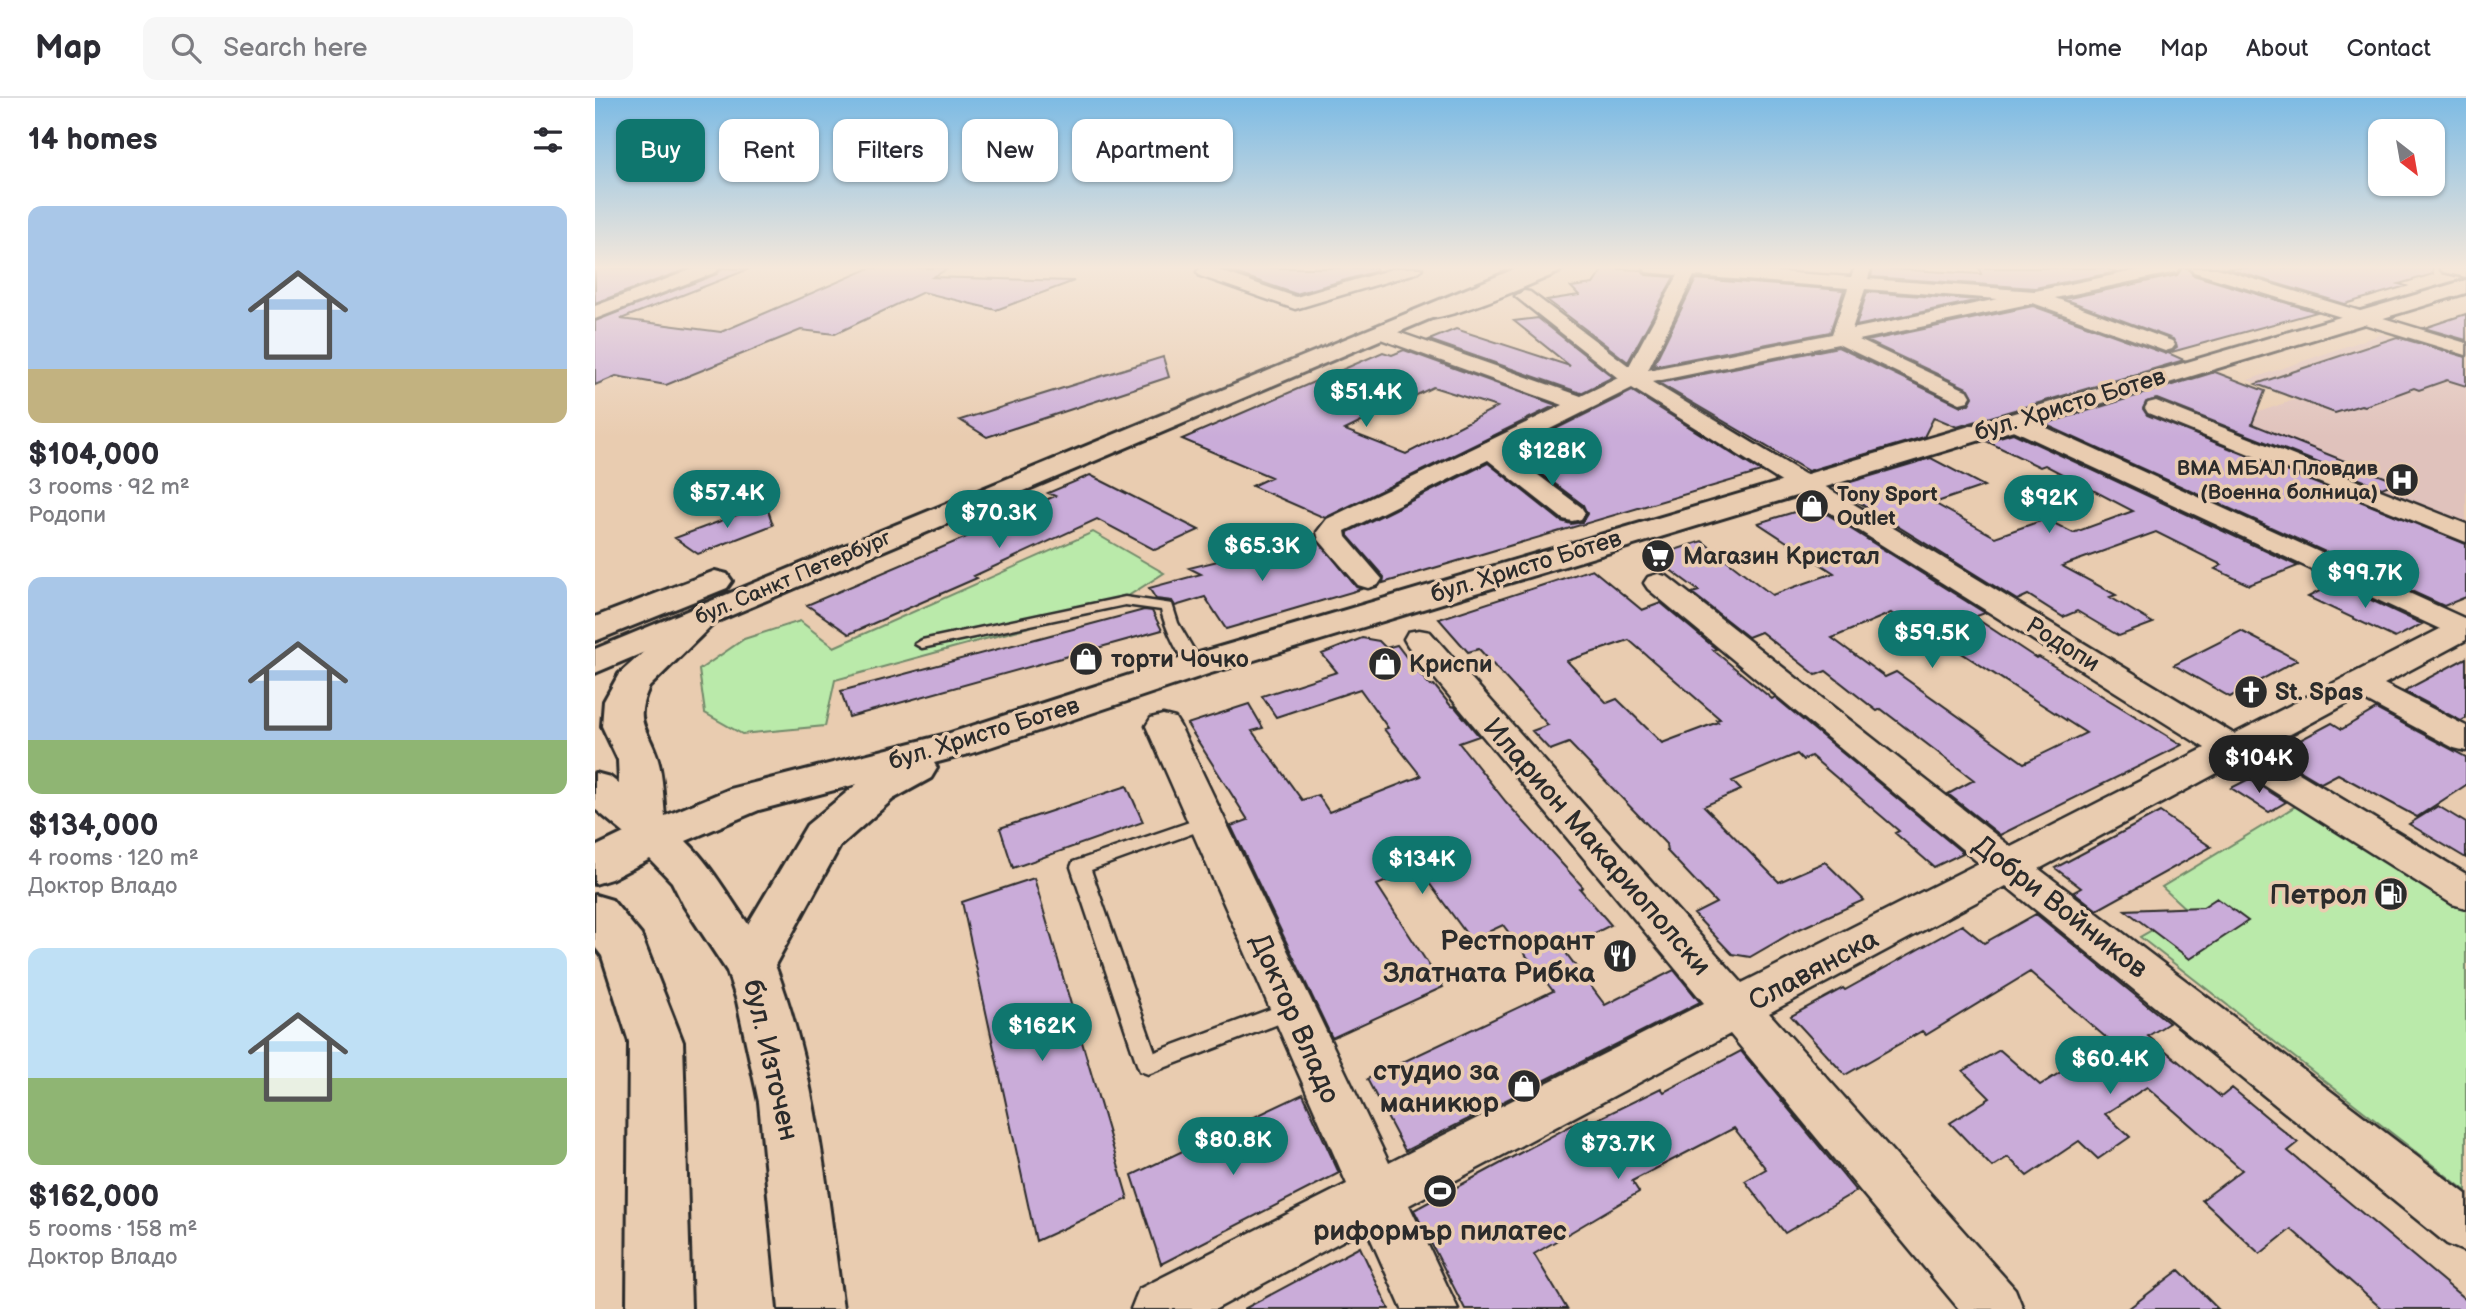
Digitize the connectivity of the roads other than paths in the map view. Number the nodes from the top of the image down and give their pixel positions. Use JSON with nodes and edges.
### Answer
{"nodes":[{"id":1,"x":1356,"y":325,"type":"edge"},
{"id":2,"x":1402,"y":325,"type":"edge"},
{"id":3,"x":1561,"y":325,"type":"edge"},
{"id":4,"x":1661,"y":325,"type":"edge"},
{"id":5,"x":1845,"y":325,"type":"edge"},
{"id":6,"x":1890,"y":325,"type":"edge"},
{"id":7,"x":2117,"y":325,"type":"edge"},
{"id":8,"x":2337,"y":325,"type":"edge"},
{"id":9,"x":2386,"y":325,"type":"edge"},
{"id":10,"x":1382,"y":333,"type":"junction"},
{"id":11,"x":1840,"y":338,"type":"junction"},
{"id":12,"x":2165,"y":345,"type":"dead end"},
{"id":13,"x":2466,"y":349,"type":"edge"},
{"id":14,"x":1633,"y":379,"type":"junction"},
{"id":15,"x":1960,"y":396,"type":"dead end"},
{"id":16,"x":1580,"y":402,"type":"junction"},
{"id":17,"x":2156,"y":408,"type":"dead end"},
{"id":18,"x":2015,"y":422,"type":"junction"},
{"id":19,"x":1489,"y":449,"type":"junction"},
{"id":20,"x":1804,"y":483,"type":"junction"},
{"id":21,"x":1572,"y":513,"type":"dead end"},
{"id":22,"x":2466,"y":534,"type":"edge"},
{"id":23,"x":827,"y":536,"type":"dead end"},
{"id":24,"x":737,"y":573,"type":"dead end"},
{"id":25,"x":1368,"y":579,"type":"dead end"},
{"id":26,"x":1658,"y":583,"type":"dead end"},
{"id":27,"x":707,"y":613,"type":"junction"},
{"id":28,"x":595,"y":629,"type":"edge"},
{"id":29,"x":2465,"y":629,"type":"edge"},
{"id":30,"x":1419,"y":639,"type":"dead end"},
{"id":31,"x":922,"y":644,"type":"dead end"},
{"id":32,"x":595,"y":662,"type":"edge"},
{"id":33,"x":1195,"y":666,"type":"junction"},
{"id":34,"x":2360,"y":684,"type":"junction"},
{"id":35,"x":1163,"y":726,"type":"dead end"},
{"id":36,"x":2466,"y":740,"type":"edge"},
{"id":37,"x":958,"y":744,"type":"junction"},
{"id":38,"x":2233,"y":750,"type":"junction"},
{"id":39,"x":595,"y":787,"type":"edge"},
{"id":40,"x":1207,"y":822,"type":"junction"},
{"id":41,"x":649,"y":832,"type":"junction"},
{"id":42,"x":595,"y":867,"type":"edge"},
{"id":43,"x":2009,"y":867,"type":"junction"},
{"id":44,"x":2466,"y":893,"type":"edge"},
{"id":45,"x":595,"y":913,"type":"edge"},
{"id":46,"x":750,"y":965,"type":"junction"},
{"id":47,"x":1738,"y":1008,"type":"junction"},
{"id":48,"x":1292,"y":1010,"type":"junction"},
{"id":49,"x":1377,"y":1195,"type":"junction"},
{"id":50,"x":2466,"y":1226,"type":"edge"},
{"id":51,"x":659,"y":1309,"type":"edge"},
{"id":52,"x":811,"y":1309,"type":"edge"},
{"id":53,"x":1159,"y":1309,"type":"edge"},
{"id":54,"x":1430,"y":1309,"type":"edge"},
{"id":55,"x":1995,"y":1309,"type":"edge"}],
"edges":[{"from":1,"to":23,"type":"main road","name":"бул. Санкт Петербург"},
{"from":2,"to":10,"type":"main road","name":"бул. Санкт Петербург"},
{"from":3,"to":14,"type":"street","name":"Родопи"},
{"from":4,"to":14,"type":"street"},
{"from":5,"to":11,"type":"street"},
{"from":6,"to":11,"type":"street"},
{"from":7,"to":12,"type":"street"},
{"from":8,"to":18,"type":"main road","name":"бул. Христо Ботев"},
{"from":9,"to":13,"type":"street"},
{"from":10,"to":16,"type":"street"},
{"from":10,"to":27,"type":"main road","name":"бул. Санкт Петербург"},
{"from":11,"to":14,"type":"street"},
{"from":11,"to":15,"type":"street"},
{"from":14,"to":16,"type":"street"},
{"from":14,"to":20,"type":"street","name":"Родопи"},
{"from":16,"to":19,"type":"street"},
{"from":17,"to":22,"type":"street"},
{"from":18,"to":20,"type":"main road","name":"бул. Христо Ботев"},
{"from":18,"to":29,"type":"street"},
{"from":19,"to":21,"type":"street"},
{"from":19,"to":25,"type":"street"},
{"from":20,"to":33,"type":"main road","name":"бул. Христо Ботев"},
{"from":20,"to":38,"type":"street","name":"Родопи"},
{"from":24,"to":28,"type":"main road","name":"бул. Санкт Петербург"},
{"from":26,"to":43,"type":"street","name":"Добри Войников"},
{"from":27,"to":32,"type":"main road","name":"бул. Санкт Петербург"},
{"from":27,"to":41,"type":"main road"},
{"from":29,"to":34,"type":"street","name":"Славянска"},
{"from":30,"to":47,"type":"street","name":"Иларион Макариополски"},
{"from":31,"to":33,"type":"lane"},
{"from":33,"to":37,"type":"main road","name":"бул. Христо Ботев"},
{"from":34,"to":36,"type":"street"},
{"from":34,"to":38,"type":"street","name":"Славянска"},
{"from":35,"to":40,"type":"street","name":"Доктор Владо"},
{"from":37,"to":41,"type":"main road","name":"бул. Христо Ботев"},
{"from":37,"to":46,"type":"main road"},
{"from":38,"to":43,"type":"street","name":"Славянска"},
{"from":38,"to":44,"type":"street","name":"Родопи"},
{"from":39,"to":41,"type":"main road","name":"бул. Източен"},
{"from":40,"to":48,"type":"street","name":"Доктор Владо"},
{"from":40,"to":48,"type":"lane"},
{"from":41,"to":42,"type":"main road","name":"бул. Христо Ботев"},
{"from":41,"to":46,"type":"main road","name":"бул. Източен"},
{"from":43,"to":47,"type":"street","name":"Славянска"},
{"from":43,"to":50,"type":"street","name":"Добри Войников"},
{"from":45,"to":51,"type":"main road"},
{"from":46,"to":52,"type":"main road","name":"бул. Източен"},
{"from":47,"to":49,"type":"street","name":"Славянска"},
{"from":47,"to":55,"type":"street","name":"Иларион Макариополски"},
{"from":48,"to":49,"type":"street","name":"Доктор Владо"},
{"from":49,"to":53,"type":"street","name":"Славянска"},
{"from":49,"to":54,"type":"street","name":"Доктор Владо"}]}
